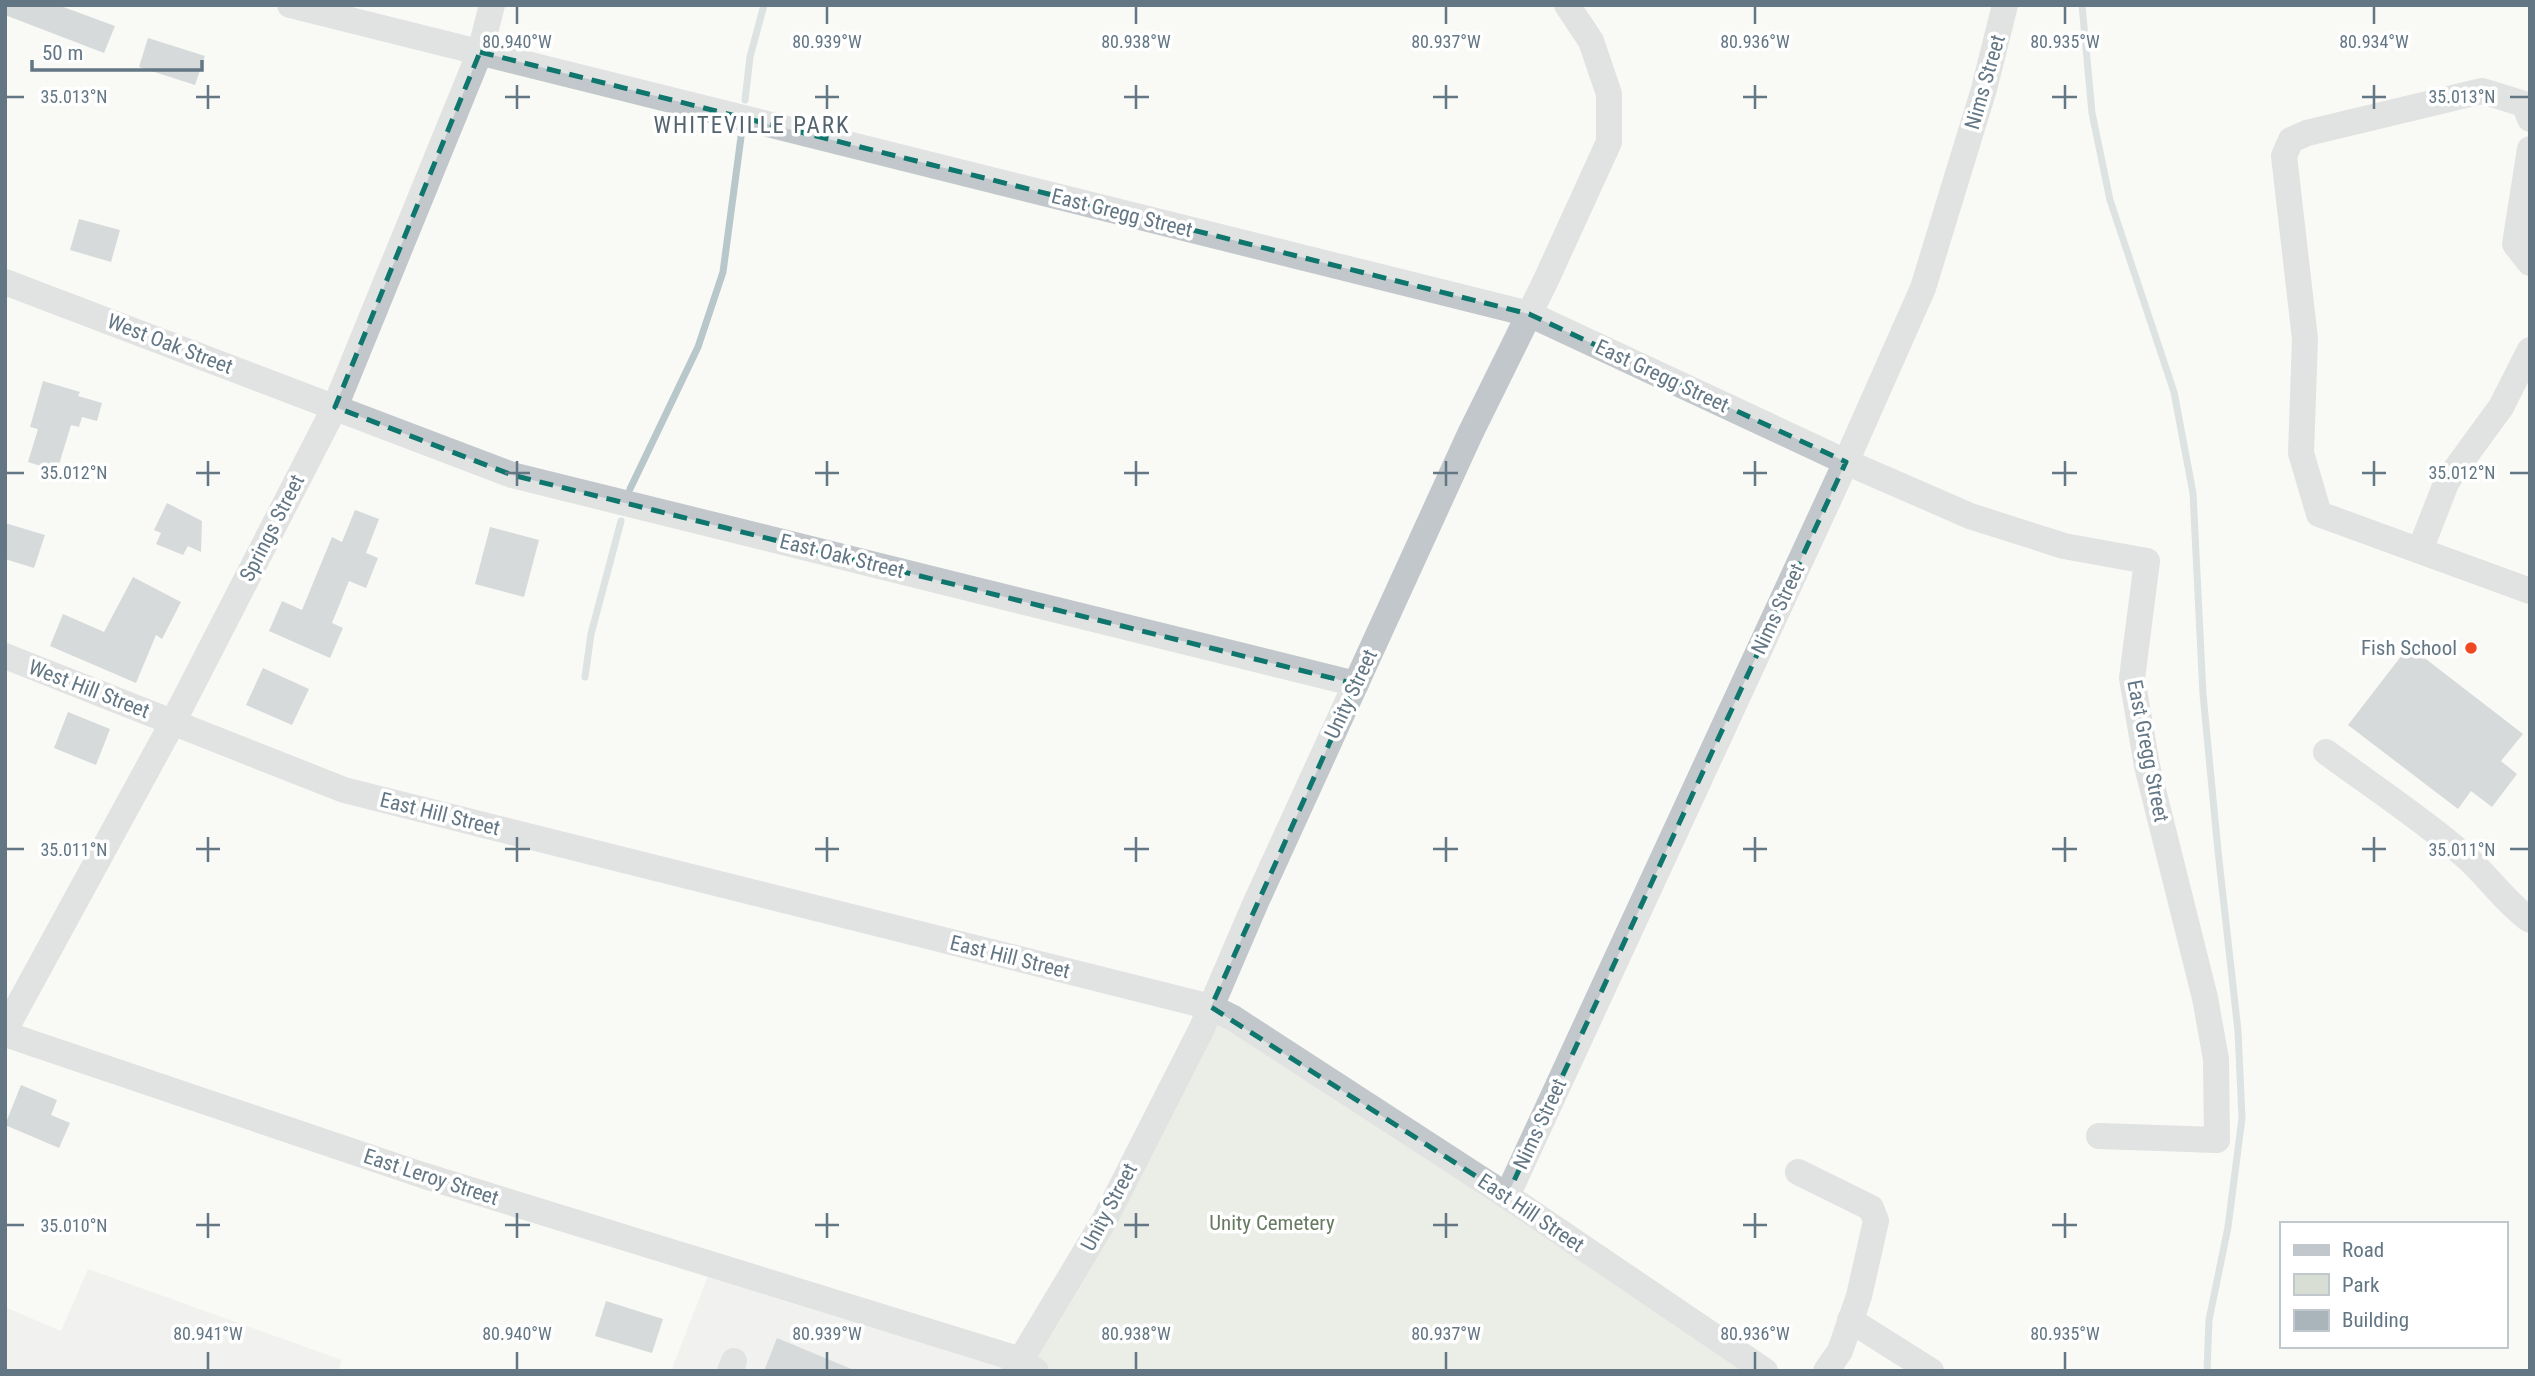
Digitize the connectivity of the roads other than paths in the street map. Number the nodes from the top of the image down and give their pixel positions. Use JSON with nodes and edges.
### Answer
{"nodes":[{"id":1,"x":290,"y":5,"type":"edge"},
{"id":2,"x":492,"y":5,"type":"edge"},
{"id":3,"x":1567,"y":5,"type":"edge"},
{"id":4,"x":2005,"y":5,"type":"edge"},
{"id":5,"x":480,"y":52,"type":"junction"},
{"id":6,"x":2530,"y":119,"type":"edge"},
{"id":7,"x":2530,"y":149,"type":"edge"},
{"id":8,"x":2530,"y":263,"type":"edge"},
{"id":9,"x":5,"y":282,"type":"edge"},
{"id":10,"x":1529,"y":314,"type":"junction"},
{"id":11,"x":2530,"y":350,"type":"edge"},
{"id":12,"x":335,"y":407,"type":"junction"},
{"id":13,"x":1846,"y":462,"type":"junction"},
{"id":14,"x":2420,"y":550,"type":"junction"},
{"id":15,"x":2530,"y":591,"type":"edge"},
{"id":16,"x":5,"y":656,"type":"edge"},
{"id":17,"x":1356,"y":684,"type":"junction"},
{"id":18,"x":173,"y":722,"type":"junction"},
{"id":19,"x":2326,"y":752,"type":"dead end"},
{"id":20,"x":2530,"y":920,"type":"edge"},
{"id":21,"x":1211,"y":1007,"type":"junction"},
{"id":22,"x":5,"y":1032,"type":"edge"},
{"id":23,"x":2099,"y":1136,"type":"dead end"},
{"id":24,"x":1798,"y":1172,"type":"dead end"},
{"id":25,"x":1507,"y":1196,"type":"junction"},
{"id":26,"x":1850,"y":1320,"type":"junction"},
{"id":27,"x":1024,"y":1367,"type":"edge"},
{"id":28,"x":1765,"y":1371,"type":"edge"},
{"id":29,"x":1826,"y":1371,"type":"edge"},
{"id":30,"x":1931,"y":1371,"type":"edge"}],
"edges":[{"from":1,"to":5,"type":"street","name":"East Gregg Street"},
{"from":2,"to":5,"type":"street","name":"Springs Street"},
{"from":3,"to":10,"type":"street","name":"Unity Street"},
{"from":4,"to":13,"type":"street","name":"Nims Street"},
{"from":5,"to":10,"type":"street","name":"East Gregg Street"},
{"from":5,"to":12,"type":"street","name":"Springs Street"},
{"from":6,"to":14,"type":"street"},
{"from":7,"to":8,"type":"street"},
{"from":9,"to":12,"type":"street","name":"West Oak Street"},
{"from":10,"to":13,"type":"street","name":"East Gregg Street"},
{"from":10,"to":17,"type":"street","name":"Unity Street"},
{"from":11,"to":14,"type":"street"},
{"from":12,"to":17,"type":"street","name":"East Oak Street"},
{"from":12,"to":18,"type":"street","name":"Springs Street"},
{"from":13,"to":23,"type":"street","name":"East Gregg Street"},
{"from":13,"to":25,"type":"street","name":"Nims Street"},
{"from":14,"to":15,"type":"street"},
{"from":16,"to":18,"type":"street","name":"West Hill Street"},
{"from":17,"to":21,"type":"street","name":"Unity Street"},
{"from":18,"to":21,"type":"street","name":"East Hill Street"},
{"from":18,"to":22,"type":"street","name":"Springs Street"},
{"from":19,"to":20,"type":"street"},
{"from":21,"to":25,"type":"street","name":"East Hill Street"},
{"from":21,"to":27,"type":"street","name":"Unity Street"},
{"from":22,"to":27,"type":"street","name":"East Leroy Street"},
{"from":24,"to":26,"type":"street"},
{"from":25,"to":28,"type":"street","name":"East Hill Street"},
{"from":26,"to":29,"type":"street"},
{"from":26,"to":30,"type":"street"}]}
